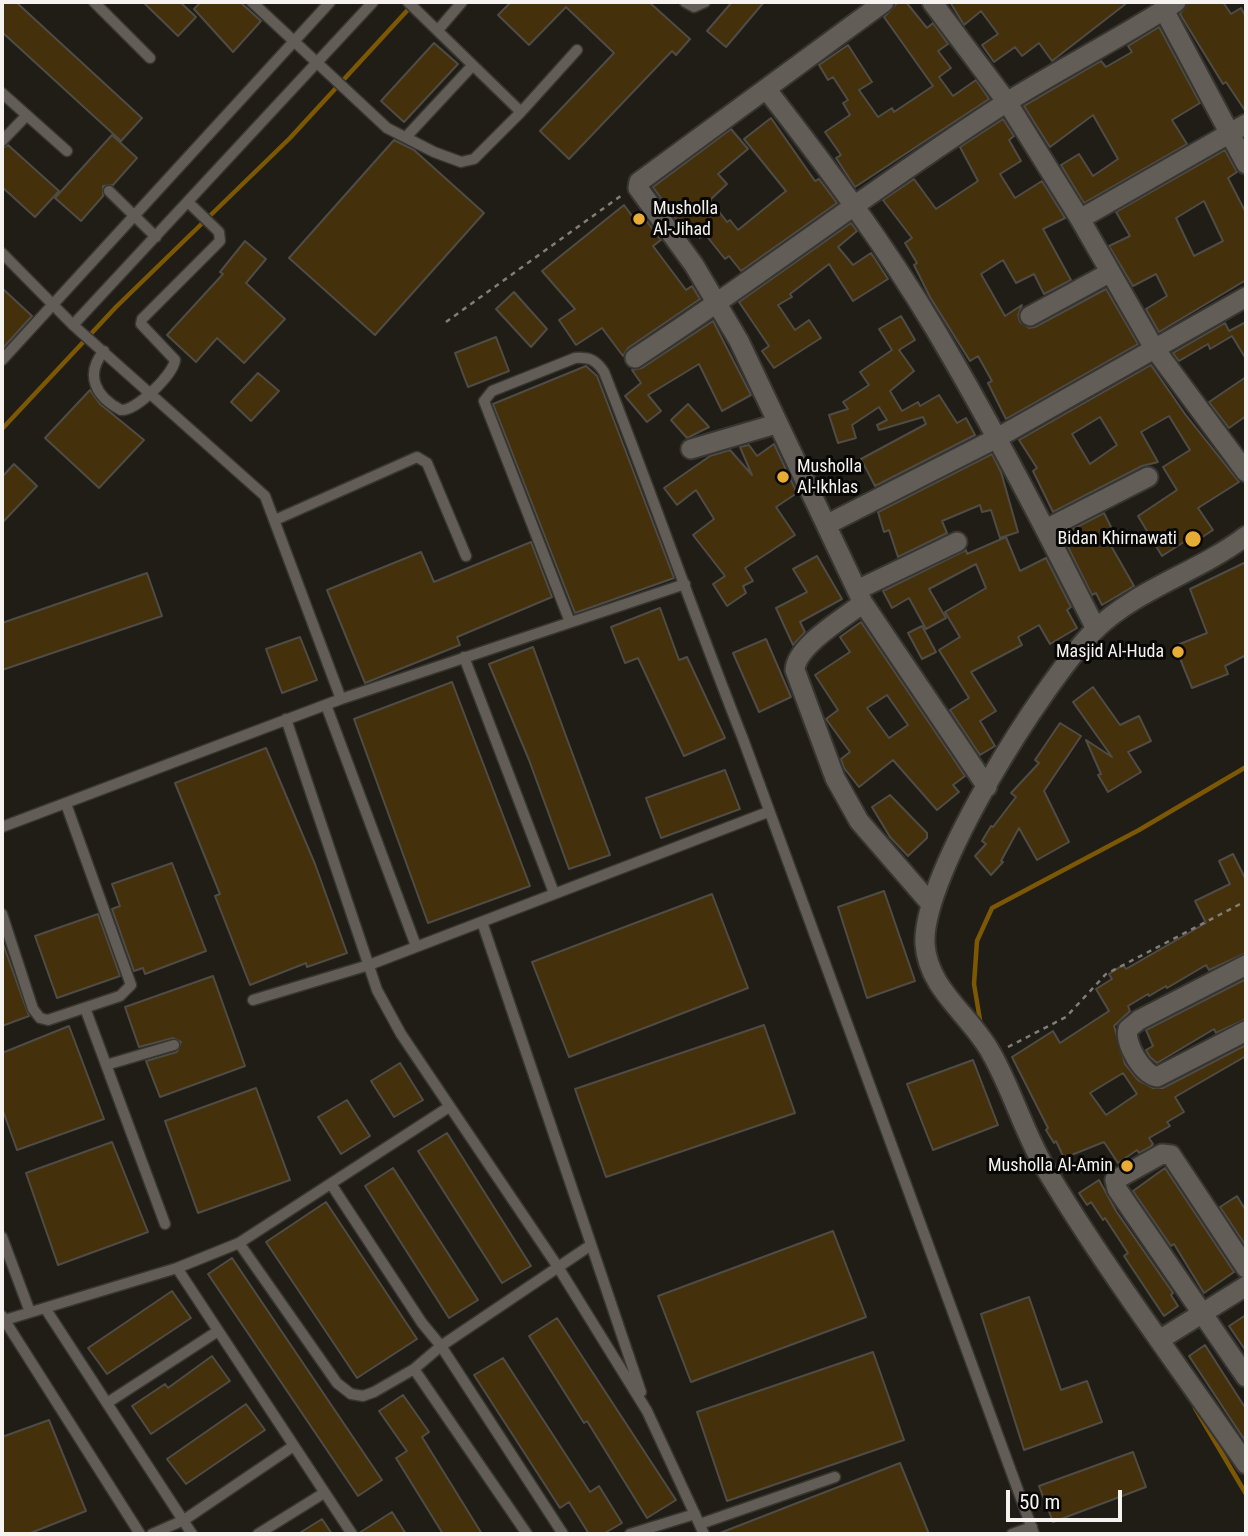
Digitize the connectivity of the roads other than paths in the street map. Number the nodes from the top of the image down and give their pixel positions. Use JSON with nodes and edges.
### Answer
{"nodes":[{"id":1,"x":94,"y":2,"type":"edge"},
{"id":2,"x":252,"y":2,"type":"edge"},
{"id":3,"x":330,"y":2,"type":"edge"},
{"id":4,"x":373,"y":2,"type":"edge"},
{"id":5,"x":408,"y":2,"type":"edge"},
{"id":6,"x":462,"y":2,"type":"edge"},
{"id":7,"x":685,"y":2,"type":"edge"},
{"id":8,"x":705,"y":2,"type":"edge"},
{"id":9,"x":884,"y":2,"type":"edge"},
{"id":10,"x":932,"y":2,"type":"edge"},
{"id":11,"x":1170,"y":6,"type":"edge"},
{"id":12,"x":438,"y":30,"type":"junction"},
{"id":13,"x":295,"y":39,"type":"junction"},
{"id":14,"x":577,"y":50,"type":"dead end"},
{"id":15,"x":150,"y":58,"type":"dead end"},
{"id":16,"x":316,"y":60,"type":"junction"},
{"id":17,"x":472,"y":66,"type":"junction"},
{"id":18,"x":767,"y":90,"type":"junction"},
{"id":19,"x":2,"y":93,"type":"edge"},
{"id":20,"x":1007,"y":102,"type":"junction"},
{"id":21,"x":521,"y":112,"type":"junction"},
{"id":22,"x":26,"y":116,"type":"junction"},
{"id":23,"x":1239,"y":129,"type":"edge"},
{"id":24,"x":406,"y":137,"type":"junction"},
{"id":25,"x":2,"y":141,"type":"edge"},
{"id":26,"x":67,"y":151,"type":"dead end"},
{"id":27,"x":1246,"y":164,"type":"edge"},
{"id":28,"x":109,"y":191,"type":"dead end"},
{"id":29,"x":188,"y":202,"type":"junction"},
{"id":30,"x":855,"y":205,"type":"junction"},
{"id":31,"x":136,"y":217,"type":"junction"},
{"id":32,"x":1080,"y":219,"type":"junction"},
{"id":33,"x":156,"y":237,"type":"junction"},
{"id":34,"x":2,"y":253,"type":"edge"},
{"id":35,"x":1109,"y":273,"type":"junction"},
{"id":36,"x":1246,"y":297,"type":"edge"},
{"id":37,"x":718,"y":304,"type":"junction"},
{"id":38,"x":52,"y":305,"type":"junction"},
{"id":39,"x":1030,"y":316,"type":"dead end"},
{"id":40,"x":73,"y":325,"type":"junction"},
{"id":41,"x":1154,"y":348,"type":"junction"},
{"id":42,"x":104,"y":351,"type":"junction"},
{"id":43,"x":635,"y":358,"type":"dead end"},
{"id":44,"x":2,"y":360,"type":"edge"},
{"id":45,"x":150,"y":391,"type":"junction"},
{"id":46,"x":776,"y":425,"type":"junction"},
{"id":47,"x":997,"y":438,"type":"junction"},
{"id":48,"x":691,"y":449,"type":"dead end"},
{"id":49,"x":1246,"y":472,"type":"edge"},
{"id":50,"x":1148,"y":477,"type":"dead end"},
{"id":51,"x":275,"y":520,"type":"junction"},
{"id":52,"x":826,"y":525,"type":"junction"},
{"id":53,"x":1046,"y":529,"type":"junction"},
{"id":54,"x":1246,"y":536,"type":"edge"},
{"id":55,"x":957,"y":542,"type":"dead end"},
{"id":56,"x":466,"y":556,"type":"dead end"},
{"id":57,"x":685,"y":584,"type":"junction"},
{"id":58,"x":860,"y":596,"type":"junction"},
{"id":59,"x":570,"y":622,"type":"junction"},
{"id":60,"x":1096,"y":629,"type":"junction"},
{"id":61,"x":464,"y":657,"type":"junction"},
{"id":62,"x":341,"y":699,"type":"junction"},
{"id":63,"x":326,"y":705,"type":"junction"},
{"id":64,"x":285,"y":719,"type":"junction"},
{"id":65,"x":987,"y":787,"type":"junction"},
{"id":66,"x":66,"y":804,"type":"junction"},
{"id":67,"x":768,"y":812,"type":"junction"},
{"id":68,"x":2,"y":827,"type":"edge"},
{"id":69,"x":554,"y":893,"type":"junction"},
{"id":70,"x":930,"y":903,"type":"junction"},
{"id":71,"x":2,"y":914,"type":"edge"},
{"id":72,"x":482,"y":922,"type":"junction"},
{"id":73,"x":416,"y":946,"type":"junction"},
{"id":74,"x":369,"y":965,"type":"junction"},
{"id":75,"x":1246,"y":965,"type":"edge"},
{"id":76,"x":253,"y":1000,"type":"dead end"},
{"id":77,"x":85,"y":1008,"type":"junction"},
{"id":78,"x":1246,"y":1031,"type":"edge"},
{"id":79,"x":174,"y":1045,"type":"dead end"},
{"id":80,"x":106,"y":1065,"type":"junction"},
{"id":81,"x":449,"y":1107,"type":"junction"},
{"id":82,"x":331,"y":1185,"type":"junction"},
{"id":83,"x":165,"y":1224,"type":"dead end"},
{"id":84,"x":2,"y":1237,"type":"edge"},
{"id":85,"x":239,"y":1243,"type":"junction"},
{"id":86,"x":591,"y":1245,"type":"junction"},
{"id":87,"x":558,"y":1267,"type":"junction"},
{"id":88,"x":177,"y":1268,"type":"junction"},
{"id":89,"x":1246,"y":1268,"type":"edge"},
{"id":90,"x":1246,"y":1286,"type":"edge"},
{"id":91,"x":45,"y":1308,"type":"junction"},
{"id":92,"x":30,"y":1312,"type":"junction"},
{"id":93,"x":1201,"y":1314,"type":"junction"},
{"id":94,"x":4,"y":1318,"type":"edge"},
{"id":95,"x":218,"y":1331,"type":"junction"},
{"id":96,"x":1161,"y":1339,"type":"junction"},
{"id":97,"x":441,"y":1346,"type":"junction"},
{"id":98,"x":414,"y":1369,"type":"junction"},
{"id":99,"x":1246,"y":1377,"type":"edge"},
{"id":100,"x":107,"y":1403,"type":"junction"},
{"id":101,"x":647,"y":1411,"type":"junction"},
{"id":102,"x":292,"y":1447,"type":"junction"},
{"id":103,"x":1246,"y":1464,"type":"edge"},
{"id":104,"x":835,"y":1477,"type":"dead end"},
{"id":105,"x":324,"y":1493,"type":"junction"},
{"id":106,"x":695,"y":1514,"type":"junction"},
{"id":107,"x":184,"y":1520,"type":"junction"},
{"id":108,"x":702,"y":1529,"type":"edge"},
{"id":109,"x":1033,"y":1531,"type":"edge"},
{"id":110,"x":140,"y":1534,"type":"edge"},
{"id":111,"x":152,"y":1534,"type":"edge"},
{"id":112,"x":192,"y":1534,"type":"edge"},
{"id":113,"x":258,"y":1534,"type":"edge"},
{"id":114,"x":352,"y":1534,"type":"edge"},
{"id":115,"x":527,"y":1534,"type":"edge"},
{"id":116,"x":563,"y":1534,"type":"edge"},
{"id":117,"x":630,"y":1534,"type":"edge"},
{"id":118,"x":1012,"y":1534,"type":"edge"}],
"edges":[{"from":1,"to":15,"type":"lane"},
{"from":2,"to":13,"type":"lane"},
{"from":3,"to":13,"type":"lane"},
{"from":4,"to":16,"type":"lane"},
{"from":5,"to":12,"type":"lane"},
{"from":6,"to":12,"type":"lane"},
{"from":7,"to":8,"type":"lane"},
{"from":9,"to":18,"type":"street"},
{"from":10,"to":20,"type":"street"},
{"from":11,"to":20,"type":"street"},
{"from":11,"to":23,"type":"street"},
{"from":12,"to":17,"type":"lane"},
{"from":13,"to":16,"type":"lane"},
{"from":13,"to":31,"type":"lane"},
{"from":14,"to":21,"type":"lane"},
{"from":16,"to":24,"type":"lane"},
{"from":16,"to":29,"type":"lane"},
{"from":17,"to":21,"type":"lane"},
{"from":17,"to":24,"type":"lane"},
{"from":18,"to":30,"type":"street"},
{"from":18,"to":37,"type":"street"},
{"from":19,"to":22,"type":"lane"},
{"from":20,"to":30,"type":"street"},
{"from":20,"to":32,"type":"street"},
{"from":21,"to":24,"type":"lane"},
{"from":22,"to":25,"type":"lane"},
{"from":22,"to":26,"type":"lane"},
{"from":23,"to":27,"type":"street"},
{"from":23,"to":32,"type":"street"},
{"from":28,"to":31,"type":"lane"},
{"from":29,"to":33,"type":"lane"},
{"from":29,"to":45,"type":"lane"},
{"from":30,"to":37,"type":"street"},
{"from":30,"to":47,"type":"street"},
{"from":31,"to":33,"type":"lane"},
{"from":31,"to":38,"type":"lane"},
{"from":32,"to":35,"type":"street"},
{"from":33,"to":40,"type":"lane"},
{"from":34,"to":38,"type":"lane"},
{"from":35,"to":39,"type":"street"},
{"from":35,"to":41,"type":"street"},
{"from":36,"to":41,"type":"street"},
{"from":37,"to":43,"type":"street"},
{"from":37,"to":46,"type":"street"},
{"from":38,"to":40,"type":"lane"},
{"from":38,"to":44,"type":"lane"},
{"from":40,"to":42,"type":"lane"},
{"from":41,"to":47,"type":"street"},
{"from":41,"to":49,"type":"street"},
{"from":42,"to":45,"type":"lane"},
{"from":42,"to":45,"type":"lane"},
{"from":45,"to":51,"type":"lane"},
{"from":46,"to":48,"type":"street"},
{"from":46,"to":52,"type":"street"},
{"from":47,"to":52,"type":"street"},
{"from":47,"to":53,"type":"street"},
{"from":50,"to":53,"type":"street"},
{"from":51,"to":56,"type":"lane"},
{"from":51,"to":62,"type":"lane"},
{"from":52,"to":58,"type":"street"},
{"from":53,"to":60,"type":"street"},
{"from":54,"to":60,"type":"street"},
{"from":55,"to":58,"type":"street"},
{"from":57,"to":59,"type":"lane"},
{"from":57,"to":59,"type":"lane"},
{"from":57,"to":67,"type":"lane"},
{"from":58,"to":65,"type":"street"},
{"from":58,"to":70,"type":"street"},
{"from":59,"to":61,"type":"lane"},
{"from":60,"to":65,"type":"street"},
{"from":61,"to":62,"type":"lane"},
{"from":61,"to":69,"type":"lane"},
{"from":62,"to":63,"type":"lane"},
{"from":63,"to":64,"type":"lane"},
{"from":63,"to":73,"type":"lane"},
{"from":64,"to":66,"type":"lane"},
{"from":64,"to":74,"type":"lane"},
{"from":65,"to":70,"type":"street"},
{"from":66,"to":68,"type":"lane"},
{"from":66,"to":77,"type":"lane"},
{"from":67,"to":69,"type":"lane"},
{"from":67,"to":109,"type":"lane"},
{"from":69,"to":72,"type":"lane"},
{"from":70,"to":96,"type":"street"},
{"from":71,"to":77,"type":"lane"},
{"from":72,"to":73,"type":"lane"},
{"from":72,"to":86,"type":"lane"},
{"from":73,"to":74,"type":"lane"},
{"from":74,"to":76,"type":"lane"},
{"from":74,"to":81,"type":"lane"},
{"from":75,"to":78,"type":"street"},
{"from":77,"to":80,"type":"lane"},
{"from":79,"to":80,"type":"lane"},
{"from":80,"to":83,"type":"lane"},
{"from":81,"to":82,"type":"lane"},
{"from":81,"to":87,"type":"lane"},
{"from":82,"to":85,"type":"lane"},
{"from":82,"to":97,"type":"lane"},
{"from":84,"to":92,"type":"lane"},
{"from":85,"to":88,"type":"lane"},
{"from":85,"to":98,"type":"lane"},
{"from":86,"to":87,"type":"lane"},
{"from":86,"to":101,"type":"lane"},
{"from":87,"to":97,"type":"lane"},
{"from":87,"to":101,"type":"lane"},
{"from":88,"to":91,"type":"lane"},
{"from":88,"to":95,"type":"lane"},
{"from":89,"to":93,"type":"street"},
{"from":90,"to":93,"type":"street"},
{"from":91,"to":92,"type":"lane"},
{"from":91,"to":100,"type":"lane"},
{"from":92,"to":94,"type":"lane"},
{"from":93,"to":96,"type":"street"},
{"from":93,"to":99,"type":"street"},
{"from":94,"to":110,"type":"lane"},
{"from":95,"to":100,"type":"lane"},
{"from":95,"to":102,"type":"lane"},
{"from":96,"to":103,"type":"street"},
{"from":97,"to":98,"type":"lane"},
{"from":97,"to":116,"type":"lane"},
{"from":98,"to":115,"type":"lane"},
{"from":100,"to":107,"type":"lane"},
{"from":101,"to":106,"type":"lane"},
{"from":102,"to":105,"type":"lane"},
{"from":102,"to":107,"type":"lane"},
{"from":104,"to":108,"type":"lane"},
{"from":105,"to":113,"type":"lane"},
{"from":105,"to":114,"type":"lane"},
{"from":106,"to":108,"type":"lane"},
{"from":106,"to":117,"type":"lane"},
{"from":107,"to":111,"type":"lane"},
{"from":107,"to":112,"type":"lane"},
{"from":109,"to":118,"type":"lane"}]}
